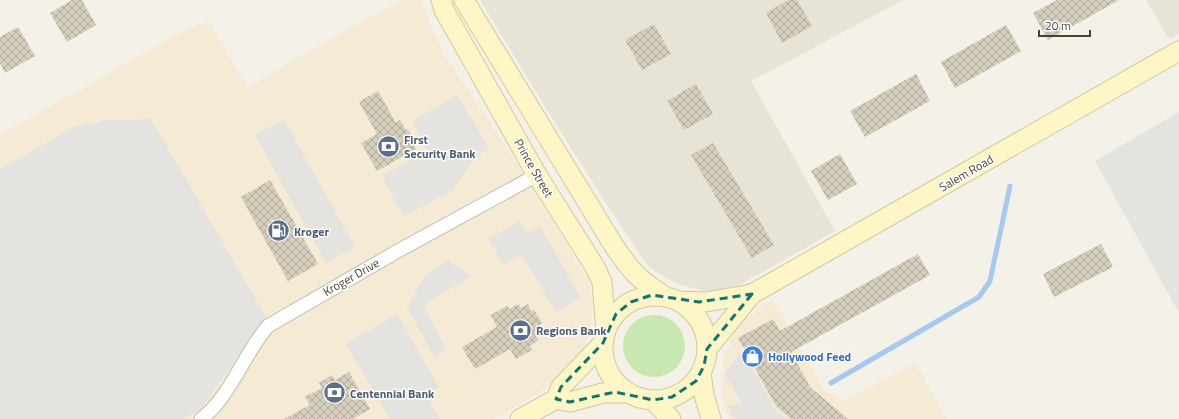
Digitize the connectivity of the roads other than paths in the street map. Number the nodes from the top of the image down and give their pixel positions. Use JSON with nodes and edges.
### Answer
{"nodes":[{"id":1,"x":464,"y":0,"type":"edge"},
{"id":2,"x":442,"y":5,"type":"edge"},
{"id":3,"x":1179,"y":52,"type":"edge"},
{"id":4,"x":517,"y":87,"type":"junction"},
{"id":5,"x":537,"y":175,"type":"junction"},
{"id":6,"x":752,"y":294,"type":"junction"},
{"id":7,"x":671,"y":298,"type":"junction"},
{"id":8,"x":605,"y":337,"type":"junction"},
{"id":9,"x":707,"y":350,"type":"junction"},
{"id":10,"x":701,"y":373,"type":"junction"},
{"id":11,"x":628,"y":393,"type":"junction"},
{"id":12,"x":556,"y":399,"type":"junction"},
{"id":13,"x":653,"y":400,"type":"junction"},
{"id":14,"x":201,"y":419,"type":"edge"},
{"id":15,"x":520,"y":419,"type":"edge"},
{"id":16,"x":672,"y":419,"type":"edge"},
{"id":17,"x":711,"y":419,"type":"edge"}],
"edges":[{"from":1,"to":4,"type":"main road","name":"Prince Street"},
{"from":2,"to":4,"type":"main road","name":"Prince Street"},
{"from":2,"to":5,"type":"main road","name":"Prince Street"},
{"from":3,"to":6,"type":"main road","name":"Salem Road"},
{"from":4,"to":7,"type":"main road","name":"Prince Street"},
{"from":5,"to":8,"type":"main road","name":"Prince Street"},
{"from":5,"to":14,"type":"street","name":"Kroger Drive"},
{"from":6,"to":7,"type":"main road","name":"Salem Road"},
{"from":6,"to":9,"type":"main road","name":"Salem Road"},
{"from":7,"to":8,"type":"main road"},
{"from":7,"to":9,"type":"main road"},
{"from":8,"to":11,"type":"main road"},
{"from":8,"to":12,"type":"main road"},
{"from":9,"to":10,"type":"main road"},
{"from":10,"to":13,"type":"main road"},
{"from":10,"to":17,"type":"main road"},
{"from":11,"to":12,"type":"main road"},
{"from":11,"to":13,"type":"main road"},
{"from":12,"to":15,"type":"main road"},
{"from":13,"to":16,"type":"main road"}]}
